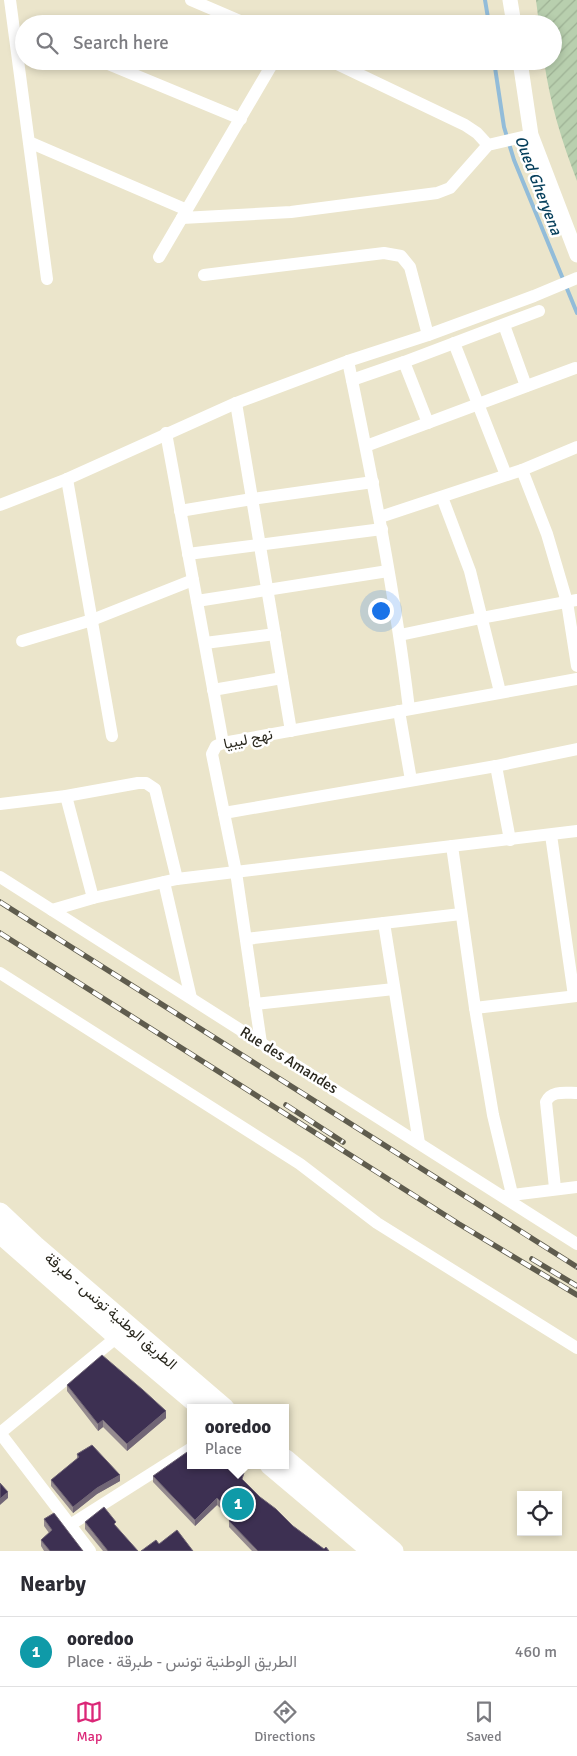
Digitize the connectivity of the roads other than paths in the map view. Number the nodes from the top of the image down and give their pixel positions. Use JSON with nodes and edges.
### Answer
{"nodes":[{"id":1,"x":10,"y":0,"type":"edge"},
{"id":2,"x":190,"y":0,"type":"edge"},
{"id":3,"x":510,"y":0,"type":"edge"},
{"id":4,"x":15,"y":15,"type":"edge"},
{"id":5,"x":226,"y":15,"type":"edge"},
{"id":6,"x":512,"y":15,"type":"edge"},
{"id":7,"x":22,"y":70,"type":"edge"},
{"id":8,"x":124,"y":70,"type":"edge"},
{"id":9,"x":269,"y":70,"type":"edge"},
{"id":10,"x":350,"y":70,"type":"edge"},
{"id":11,"x":521,"y":70,"type":"edge"},
{"id":12,"x":241,"y":119,"type":"junction"},
{"id":13,"x":525,"y":136,"type":"junction"},
{"id":14,"x":28,"y":142,"type":"junction"},
{"id":15,"x":490,"y":145,"type":"junction"},
{"id":16,"x":185,"y":214,"type":"junction"},
{"id":17,"x":577,"y":255,"type":"edge"},
{"id":18,"x":159,"y":257,"type":"dead end"},
{"id":19,"x":204,"y":275,"type":"dead end"},
{"id":20,"x":47,"y":279,"type":"dead end"},
{"id":21,"x":575,"y":279,"type":"edge"},
{"id":22,"x":539,"y":311,"type":"dead end"},
{"id":23,"x":504,"y":325,"type":"junction"},
{"id":24,"x":428,"y":335,"type":"junction"},
{"id":25,"x":454,"y":343,"type":"junction"},
{"id":26,"x":348,"y":361,"type":"junction"},
{"id":27,"x":404,"y":362,"type":"junction"},
{"id":28,"x":575,"y":368,"type":"dead end"},
{"id":29,"x":352,"y":380,"type":"junction"},
{"id":30,"x":526,"y":386,"type":"junction"},
{"id":31,"x":236,"y":403,"type":"junction"},
{"id":32,"x":478,"y":404,"type":"junction"},
{"id":33,"x":428,"y":423,"type":"junction"},
{"id":34,"x":166,"y":433,"type":"junction"},
{"id":35,"x":366,"y":446,"type":"junction"},
{"id":36,"x":577,"y":447,"type":"edge"},
{"id":37,"x":522,"y":470,"type":"junction"},
{"id":38,"x":506,"y":475,"type":"junction"},
{"id":39,"x":68,"y":479,"type":"junction"},
{"id":40,"x":373,"y":482,"type":"junction"},
{"id":41,"x":442,"y":497,"type":"junction"},
{"id":42,"x":252,"y":499,"type":"junction"},
{"id":43,"x":0,"y":505,"type":"edge"},
{"id":44,"x":180,"y":511,"type":"junction"},
{"id":45,"x":381,"y":523,"type":"junction"},
{"id":46,"x":260,"y":545,"type":"junction"},
{"id":47,"x":188,"y":554,"type":"junction"},
{"id":48,"x":388,"y":571,"type":"junction"},
{"id":49,"x":193,"y":580,"type":"junction"},
{"id":50,"x":268,"y":590,"type":"junction"},
{"id":51,"x":197,"y":601,"type":"junction"},
{"id":52,"x":572,"y":601,"type":"edge"},
{"id":53,"x":481,"y":618,"type":"junction"},
{"id":54,"x":92,"y":620,"type":"junction"},
{"id":55,"x":275,"y":634,"type":"junction"},
{"id":56,"x":400,"y":635,"type":"junction"},
{"id":57,"x":22,"y":641,"type":"dead end"},
{"id":58,"x":205,"y":643,"type":"junction"},
{"id":59,"x":577,"y":666,"type":"edge"},
{"id":60,"x":282,"y":678,"type":"junction"},
{"id":61,"x":577,"y":679,"type":"edge"},
{"id":62,"x":213,"y":690,"type":"junction"},
{"id":63,"x":500,"y":692,"type":"junction"},
{"id":64,"x":404,"y":710,"type":"junction"},
{"id":65,"x":291,"y":731,"type":"junction"},
{"id":66,"x":112,"y":736,"type":"dead end"},
{"id":67,"x":223,"y":743,"type":"junction"},
{"id":68,"x":577,"y":750,"type":"edge"},
{"id":69,"x":496,"y":766,"type":"junction"},
{"id":70,"x":411,"y":780,"type":"junction"},
{"id":71,"x":66,"y":796,"type":"junction"},
{"id":72,"x":0,"y":804,"type":"edge"},
{"id":73,"x":224,"y":812,"type":"junction"},
{"id":74,"x":577,"y":831,"type":"edge"},
{"id":75,"x":552,"y":835,"type":"junction"},
{"id":76,"x":510,"y":840,"type":"junction"},
{"id":77,"x":452,"y":846,"type":"junction"},
{"id":78,"x":236,"y":872,"type":"junction"},
{"id":79,"x":0,"y":877,"type":"edge"},
{"id":80,"x":170,"y":881,"type":"junction"},
{"id":81,"x":93,"y":898,"type":"junction"},
{"id":82,"x":52,"y":910,"type":"junction"},
{"id":83,"x":461,"y":914,"type":"junction"},
{"id":84,"x":384,"y":923,"type":"junction"},
{"id":85,"x":246,"y":939,"type":"junction"},
{"id":86,"x":0,"y":973,"type":"edge"},
{"id":87,"x":394,"y":989,"type":"junction"},
{"id":88,"x":576,"y":996,"type":"edge"},
{"id":89,"x":191,"y":998,"type":"junction"},
{"id":90,"x":256,"y":1004,"type":"junction"},
{"id":91,"x":474,"y":1008,"type":"junction"},
{"id":92,"x":261,"y":1043,"type":"junction"},
{"id":93,"x":577,"y":1092,"type":"edge"},
{"id":94,"x":419,"y":1143,"type":"junction"},
{"id":95,"x":577,"y":1187,"type":"edge"},
{"id":96,"x":555,"y":1188,"type":"junction"},
{"id":97,"x":507,"y":1195,"type":"junction"},
{"id":98,"x":0,"y":1212,"type":"edge"},
{"id":99,"x":0,"y":1234,"type":"edge"},
{"id":100,"x":577,"y":1244,"type":"edge"},
{"id":101,"x":117,"y":1337,"type":"junction"},
{"id":102,"x":577,"y":1348,"type":"edge"},
{"id":103,"x":196,"y":1404,"type":"edge"},
{"id":104,"x":219,"y":1404,"type":"edge"},
{"id":105,"x":0,"y":1433,"type":"edge"},
{"id":106,"x":187,"y":1451,"type":"edge"},
{"id":107,"x":289,"y":1462,"type":"edge"},
{"id":108,"x":274,"y":1469,"type":"edge"},
{"id":109,"x":70,"y":1525,"type":"junction"},
{"id":110,"x":90,"y":1551,"type":"edge"},
{"id":111,"x":370,"y":1551,"type":"edge"},
{"id":112,"x":394,"y":1551,"type":"edge"}],
"edges":[{"from":1,"to":4,"type":"street"},
{"from":2,"to":5,"type":"street"},
{"from":3,"to":6,"type":"street"},
{"from":7,"to":14,"type":"street"},
{"from":8,"to":12,"type":"street"},
{"from":9,"to":12,"type":"street"},
{"from":10,"to":15,"type":"street"},
{"from":11,"to":13,"type":"street"},
{"from":12,"to":16,"type":"street"},
{"from":13,"to":15,"type":"street"},
{"from":13,"to":17,"type":"street"},
{"from":14,"to":16,"type":"street"},
{"from":14,"to":20,"type":"street"},
{"from":15,"to":16,"type":"street"},
{"from":16,"to":18,"type":"street"},
{"from":19,"to":24,"type":"street"},
{"from":21,"to":24,"type":"street"},
{"from":22,"to":23,"type":"street"},
{"from":23,"to":25,"type":"street"},
{"from":23,"to":30,"type":"street"},
{"from":24,"to":26,"type":"street"},
{"from":25,"to":27,"type":"street"},
{"from":25,"to":32,"type":"street"},
{"from":26,"to":29,"type":"street"},
{"from":26,"to":31,"type":"street"},
{"from":27,"to":29,"type":"street"},
{"from":27,"to":33,"type":"street"},
{"from":28,"to":30,"type":"street"},
{"from":29,"to":35,"type":"street"},
{"from":30,"to":32,"type":"street"},
{"from":31,"to":34,"type":"street"},
{"from":31,"to":42,"type":"street"},
{"from":32,"to":33,"type":"street"},
{"from":32,"to":38,"type":"street"},
{"from":33,"to":35,"type":"street"},
{"from":34,"to":39,"type":"street"},
{"from":34,"to":44,"type":"street"},
{"from":35,"to":40,"type":"street"},
{"from":36,"to":37,"type":"street"},
{"from":37,"to":38,"type":"street"},
{"from":37,"to":52,"type":"street"},
{"from":38,"to":41,"type":"street"},
{"from":39,"to":43,"type":"street"},
{"from":39,"to":54,"type":"street"},
{"from":40,"to":42,"type":"street"},
{"from":40,"to":45,"type":"street"},
{"from":41,"to":45,"type":"street"},
{"from":41,"to":53,"type":"street"},
{"from":42,"to":44,"type":"street"},
{"from":42,"to":46,"type":"street"},
{"from":44,"to":47,"type":"street"},
{"from":45,"to":46,"type":"street"},
{"from":45,"to":48,"type":"street"},
{"from":46,"to":47,"type":"street"},
{"from":46,"to":50,"type":"street"},
{"from":47,"to":49,"type":"street"},
{"from":48,"to":50,"type":"street"},
{"from":48,"to":56,"type":"street"},
{"from":49,"to":51,"type":"street"},
{"from":49,"to":54,"type":"street"},
{"from":50,"to":51,"type":"street"},
{"from":50,"to":55,"type":"street"},
{"from":51,"to":58,"type":"street"},
{"from":52,"to":53,"type":"street"},
{"from":52,"to":59,"type":"street"},
{"from":53,"to":56,"type":"street"},
{"from":53,"to":63,"type":"street"},
{"from":54,"to":57,"type":"street"},
{"from":54,"to":66,"type":"street"},
{"from":55,"to":58,"type":"street"},
{"from":55,"to":60,"type":"street"},
{"from":56,"to":64,"type":"street"},
{"from":58,"to":62,"type":"street"},
{"from":60,"to":62,"type":"street"},
{"from":60,"to":65,"type":"street"},
{"from":61,"to":63,"type":"street","name":"نهج ليبيا"},
{"from":62,"to":67,"type":"street"},
{"from":63,"to":64,"type":"street","name":"نهج ليبيا"},
{"from":64,"to":65,"type":"street","name":"نهج ليبيا"},
{"from":64,"to":70,"type":"street"},
{"from":65,"to":67,"type":"street","name":"نهج ليبيا"},
{"from":67,"to":73,"type":"street","name":"نهج ليبيا"},
{"from":68,"to":69,"type":"street"},
{"from":69,"to":70,"type":"street"},
{"from":69,"to":76,"type":"street"},
{"from":70,"to":73,"type":"street"},
{"from":71,"to":72,"type":"street"},
{"from":71,"to":80,"type":"street"},
{"from":71,"to":81,"type":"street"},
{"from":73,"to":78,"type":"street","name":"نهج ليبيا"},
{"from":74,"to":75,"type":"street"},
{"from":75,"to":76,"type":"street"},
{"from":75,"to":88,"type":"street"},
{"from":76,"to":77,"type":"street"},
{"from":77,"to":78,"type":"street"},
{"from":77,"to":83,"type":"street"},
{"from":78,"to":80,"type":"street"},
{"from":78,"to":85,"type":"street","name":"نهج ليبيا"},
{"from":79,"to":82,"type":"street","name":"Rue des Amandes"},
{"from":80,"to":81,"type":"street"},
{"from":80,"to":89,"type":"street"},
{"from":81,"to":82,"type":"street"},
{"from":82,"to":89,"type":"street","name":"Rue des Amandes"},
{"from":83,"to":84,"type":"street"},
{"from":83,"to":91,"type":"street"},
{"from":84,"to":85,"type":"street"},
{"from":84,"to":87,"type":"street"},
{"from":85,"to":90,"type":"street","name":"نهج ليبيا"},
{"from":86,"to":102,"type":"street"},
{"from":87,"to":90,"type":"street"},
{"from":87,"to":94,"type":"street"},
{"from":88,"to":91,"type":"street"},
{"from":89,"to":92,"type":"street","name":"Rue des Amandes"},
{"from":90,"to":92,"type":"street","name":"نهج ليبيا"},
{"from":91,"to":97,"type":"street"},
{"from":92,"to":94,"type":"street","name":"Rue des Amandes"},
{"from":93,"to":96,"type":"street"},
{"from":94,"to":97,"type":"street","name":"Rue des Amandes"},
{"from":95,"to":96,"type":"street"},
{"from":96,"to":97,"type":"street"},
{"from":97,"to":100,"type":"street","name":"Rue des Amandes"},
{"from":98,"to":104,"type":"main road","name":"الطريق الوطنية تونس - طبرقة"},
{"from":99,"to":101,"type":"main road","name":"الطريق الوطنية تونس - طبرقة"},
{"from":101,"to":103,"type":"main road","name":"الطريق الوطنية تونس - طبرقة"},
{"from":101,"to":105,"type":"street"},
{"from":105,"to":109,"type":"street"},
{"from":106,"to":109,"type":"street"},
{"from":107,"to":112,"type":"main road"},
{"from":108,"to":111,"type":"main road"},
{"from":109,"to":110,"type":"street"}]}
